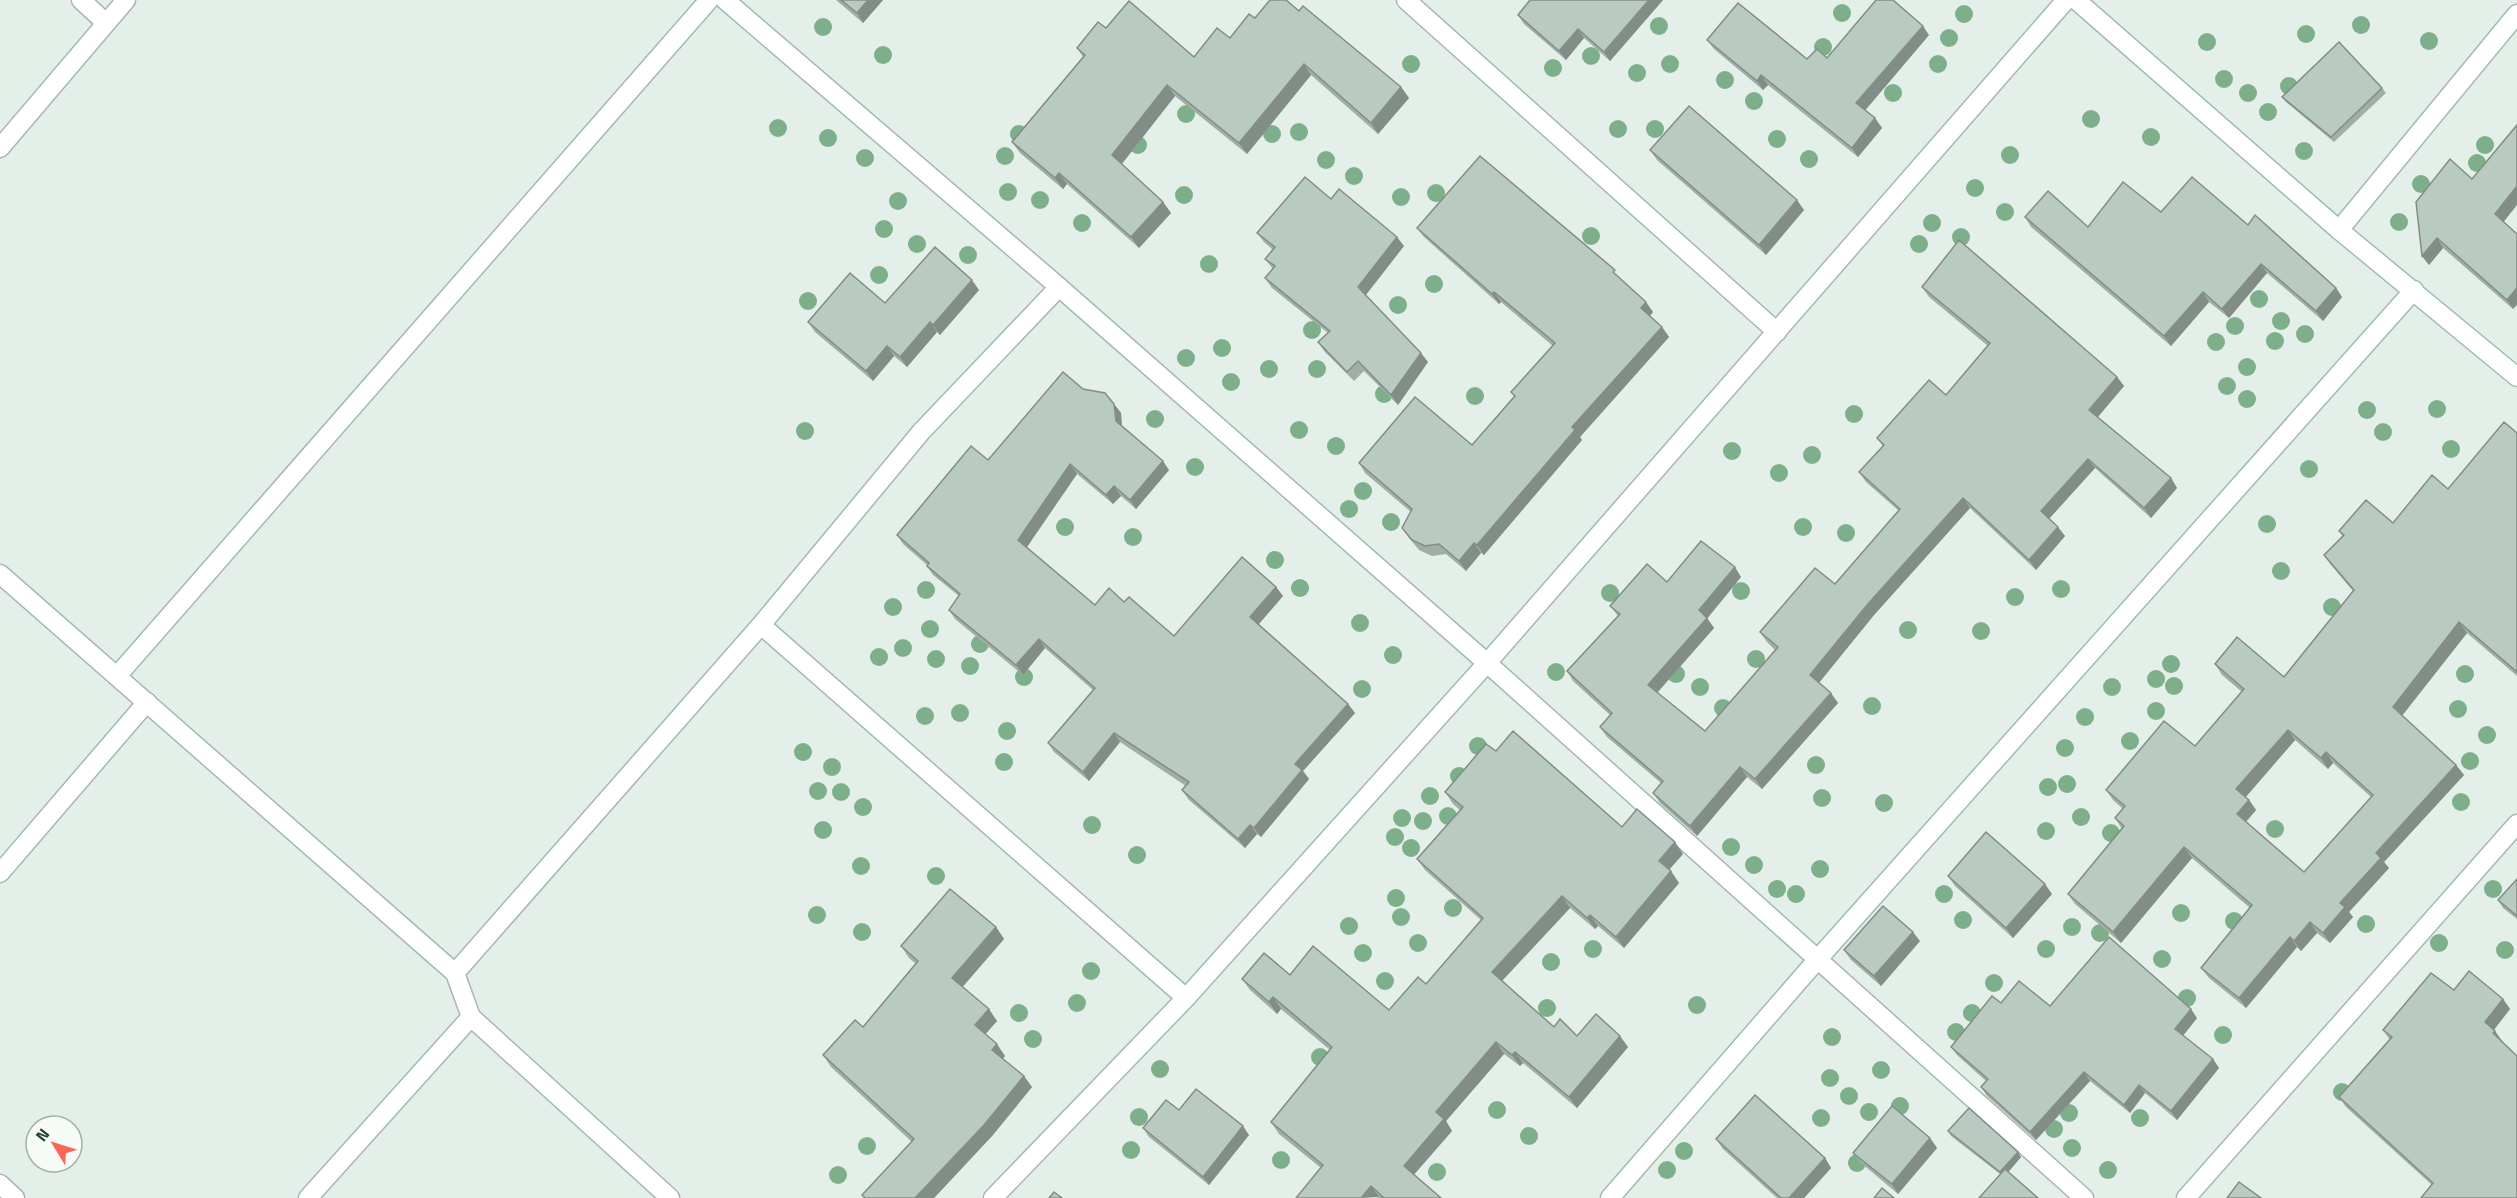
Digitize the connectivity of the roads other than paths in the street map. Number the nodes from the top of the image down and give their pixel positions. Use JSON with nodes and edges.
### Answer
{"nodes":[{"id":1,"x":81,"y":0,"type":"edge"},
{"id":2,"x":126,"y":0,"type":"edge"},
{"id":3,"x":709,"y":0,"type":"edge"},
{"id":4,"x":725,"y":0,"type":"edge"},
{"id":5,"x":1406,"y":0,"type":"edge"},
{"id":6,"x":2066,"y":0,"type":"edge"},
{"id":7,"x":2076,"y":0,"type":"edge"},
{"id":8,"x":2517,"y":14,"type":"edge"},
{"id":9,"x":106,"y":22,"type":"junction"},
{"id":10,"x":0,"y":148,"type":"edge"},
{"id":11,"x":2339,"y":230,"type":"junction"},
{"id":12,"x":1059,"y":287,"type":"junction"},
{"id":13,"x":2414,"y":290,"type":"junction"},
{"id":14,"x":1777,"y":332,"type":"junction"},
{"id":15,"x":2517,"y":377,"type":"edge"},
{"id":16,"x":0,"y":574,"type":"edge"},
{"id":17,"x":761,"y":626,"type":"junction"},
{"id":18,"x":1487,"y":663,"type":"junction"},
{"id":19,"x":117,"y":676,"type":"junction"},
{"id":20,"x":147,"y":702,"type":"junction"},
{"id":21,"x":2517,"y":824,"type":"edge"},
{"id":22,"x":0,"y":873,"type":"edge"},
{"id":23,"x":1817,"y":960,"type":"junction"},
{"id":24,"x":455,"y":973,"type":"junction"},
{"id":25,"x":1186,"y":998,"type":"junction"},
{"id":26,"x":471,"y":1017,"type":"junction"},
{"id":27,"x":0,"y":1184,"type":"edge"},
{"id":28,"x":15,"y":1198,"type":"edge"},
{"id":29,"x":308,"y":1198,"type":"edge"},
{"id":30,"x":670,"y":1198,"type":"edge"},
{"id":31,"x":993,"y":1198,"type":"edge"},
{"id":32,"x":1610,"y":1198,"type":"edge"},
{"id":33,"x":2084,"y":1198,"type":"edge"},
{"id":34,"x":2186,"y":1198,"type":"edge"}],
"edges":[{"from":1,"to":9,"type":"street"},
{"from":2,"to":9,"type":"street"},
{"from":3,"to":19,"type":"street"},
{"from":4,"to":12,"type":"street"},
{"from":5,"to":14,"type":"street"},
{"from":6,"to":14,"type":"street"},
{"from":7,"to":11,"type":"street"},
{"from":8,"to":11,"type":"street"},
{"from":9,"to":10,"type":"street"},
{"from":11,"to":13,"type":"street"},
{"from":12,"to":17,"type":"street"},
{"from":12,"to":18,"type":"street"},
{"from":13,"to":15,"type":"street"},
{"from":13,"to":23,"type":"street"},
{"from":14,"to":18,"type":"street"},
{"from":16,"to":19,"type":"street"},
{"from":17,"to":24,"type":"street"},
{"from":17,"to":25,"type":"street"},
{"from":18,"to":23,"type":"street"},
{"from":18,"to":25,"type":"street"},
{"from":19,"to":20,"type":"street"},
{"from":20,"to":22,"type":"street"},
{"from":20,"to":24,"type":"street"},
{"from":21,"to":34,"type":"street"},
{"from":23,"to":32,"type":"street"},
{"from":23,"to":33,"type":"street"},
{"from":24,"to":26,"type":"street"},
{"from":25,"to":31,"type":"street"},
{"from":26,"to":29,"type":"street"},
{"from":26,"to":30,"type":"street"},
{"from":27,"to":28,"type":"street"}]}
